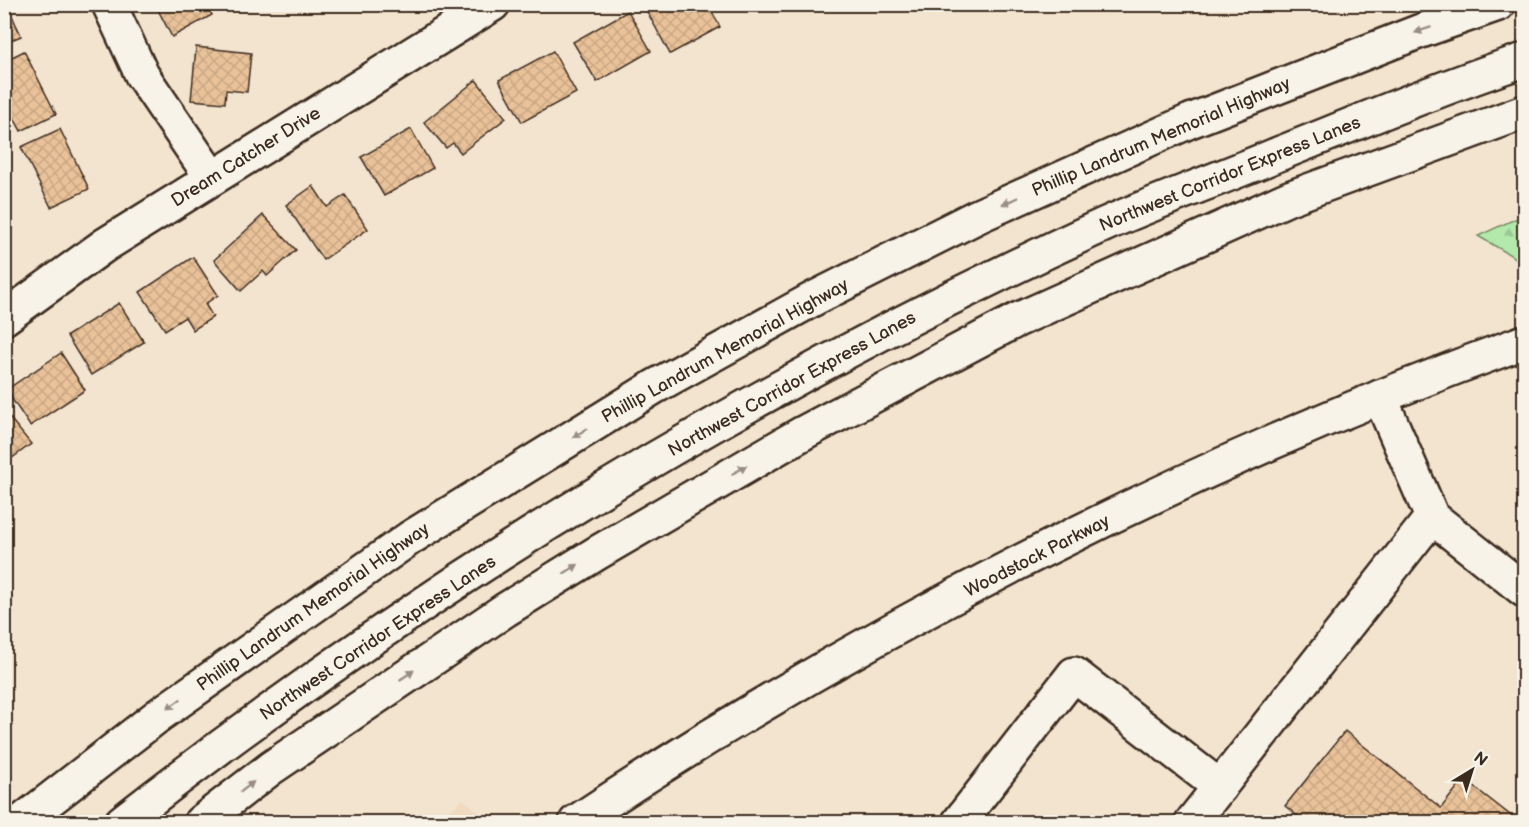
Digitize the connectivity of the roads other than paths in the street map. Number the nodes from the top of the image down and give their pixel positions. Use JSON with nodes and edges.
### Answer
{"nodes":[{"id":1,"x":109,"y":4,"type":"edge"},
{"id":2,"x":492,"y":4,"type":"edge"},
{"id":3,"x":1498,"y":4,"type":"edge"},
{"id":4,"x":1524,"y":60,"type":"edge"},
{"id":5,"x":1524,"y":112,"type":"edge"},
{"id":6,"x":212,"y":178,"type":"junction"},
{"id":7,"x":4,"y":318,"type":"edge"},
{"id":8,"x":1524,"y":342,"type":"edge"},
{"id":9,"x":1380,"y":397,"type":"junction"},
{"id":10,"x":1432,"y":517,"type":"junction"},
{"id":11,"x":1524,"y":590,"type":"edge"},
{"id":12,"x":1220,"y":787,"type":"junction"},
{"id":13,"x":21,"y":822,"type":"edge"},
{"id":14,"x":122,"y":822,"type":"edge"},
{"id":15,"x":201,"y":822,"type":"edge"},
{"id":16,"x":576,"y":822,"type":"edge"},
{"id":17,"x":959,"y":822,"type":"edge"},
{"id":18,"x":1192,"y":822,"type":"edge"}],
"edges":[{"from":1,"to":6,"type":"main road"},
{"from":2,"to":6,"type":"main road","name":"Dream Catcher Drive"},
{"from":3,"to":13,"type":"main road","name":"Phillip Landrum Memorial Highway","one_way":true},
{"from":4,"to":14,"type":"main road","name":"Northwest Corridor Express Lanes"},
{"from":15,"to":5,"type":"main road","one_way":true},
{"from":6,"to":7,"type":"main road","name":"Dream Catcher Drive"},
{"from":8,"to":9,"type":"main road","name":"Woodstock Parkway"},
{"from":9,"to":10,"type":"main road"},
{"from":9,"to":16,"type":"main road","name":"Woodstock Parkway"},
{"from":10,"to":11,"type":"main road"},
{"from":10,"to":12,"type":"main road"},
{"from":12,"to":17,"type":"main road"},
{"from":12,"to":18,"type":"main road"}]}
